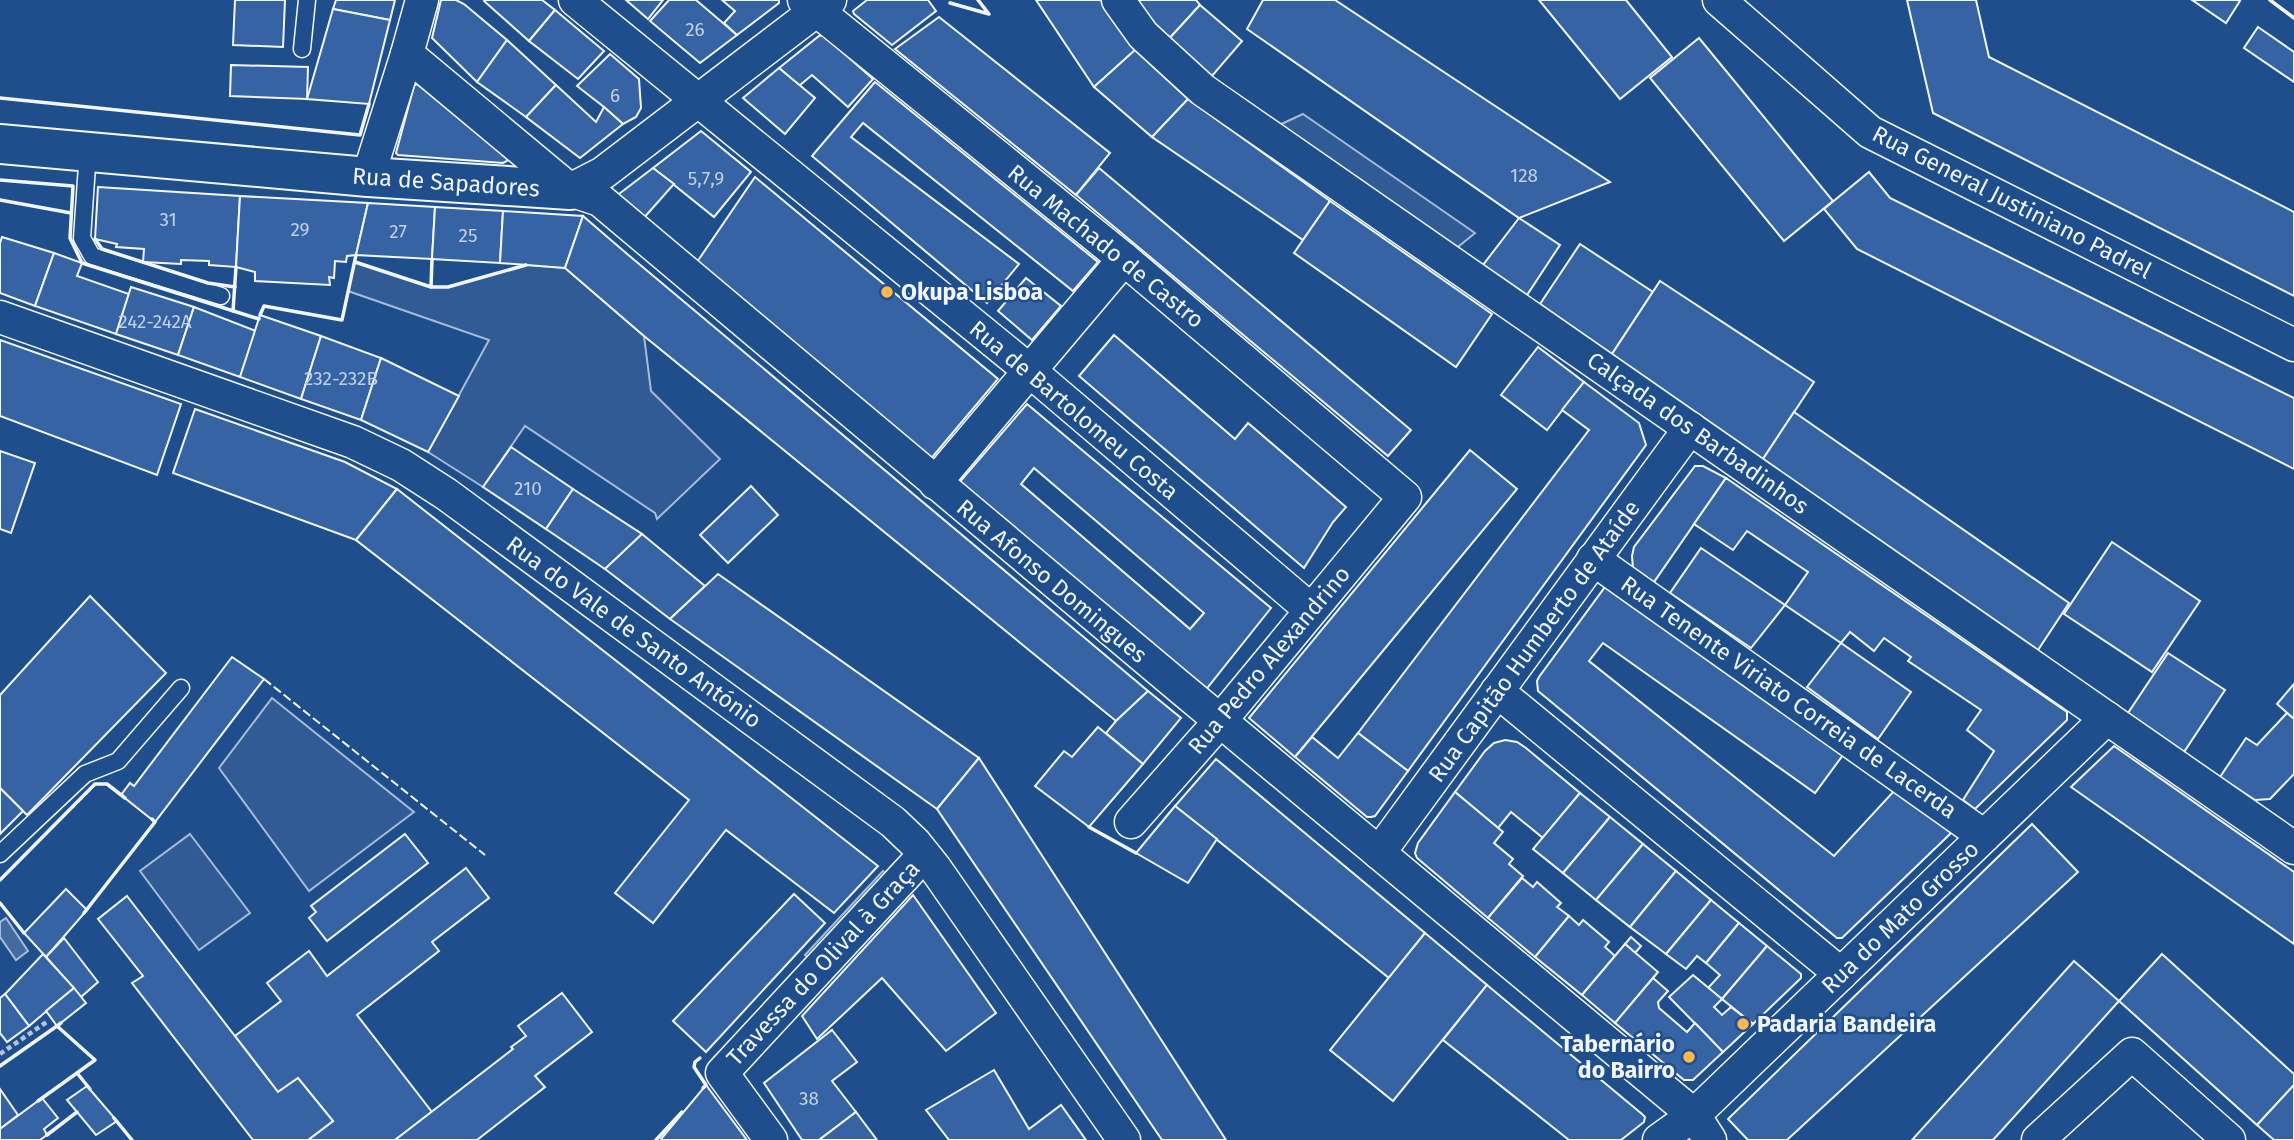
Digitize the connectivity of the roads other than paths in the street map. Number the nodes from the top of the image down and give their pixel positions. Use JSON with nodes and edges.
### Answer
{"nodes":[{"id":1,"x":307,"y":0,"type":"edge"},
{"id":2,"x":422,"y":0,"type":"edge"},
{"id":3,"x":575,"y":0,"type":"edge"},
{"id":4,"x":1118,"y":0,"type":"edge"},
{"id":5,"x":1719,"y":0,"type":"edge"},
{"id":6,"x":816,"y":4,"type":"edge"},
{"id":7,"x":302,"y":50,"type":"dead end"},
{"id":8,"x":407,"y":54,"type":"junction"},
{"id":9,"x":696,"y":100,"type":"junction"},
{"id":10,"x":0,"y":144,"type":"edge"},
{"id":11,"x":88,"y":151,"type":"junction"},
{"id":12,"x":368,"y":177,"type":"junction"},
{"id":13,"x":570,"y":190,"type":"junction"},
{"id":14,"x":1124,"y":259,"type":"junction"},
{"id":15,"x":221,"y":296,"type":"dead end"},
{"id":16,"x":0,"y":317,"type":"edge"},
{"id":17,"x":2294,"y":345,"type":"edge"},
{"id":18,"x":1030,"y":371,"type":"junction"},
{"id":19,"x":1690,"y":428,"type":"junction"},
{"id":20,"x":935,"y":483,"type":"junction"},
{"id":21,"x":1405,"y":497,"type":"joint"},
{"id":22,"x":1594,"y":559,"type":"junction"},
{"id":23,"x":1311,"y":610,"type":"junction"},
{"id":24,"x":181,"y":688,"type":"dead end"},
{"id":25,"x":1497,"y":691,"type":"junction"},
{"id":26,"x":2107,"y":718,"type":"junction"},
{"id":27,"x":1220,"y":721,"type":"junction"},
{"id":28,"x":1131,"y":822,"type":"dead end"},
{"id":29,"x":1984,"y":835,"type":"junction"},
{"id":30,"x":2292,"y":842,"type":"edge"},
{"id":31,"x":1379,"y":853,"type":"junction"},
{"id":32,"x":0,"y":854,"type":"edge"},
{"id":33,"x":924,"y":855,"type":"junction"},
{"id":34,"x":1841,"y":974,"type":"junction"},
{"id":35,"x":1702,"y":1128,"type":"edge"},
{"id":36,"x":771,"y":1140,"type":"edge"},
{"id":37,"x":1124,"y":1140,"type":"edge"},
{"id":38,"x":1659,"y":1140,"type":"edge"},
{"id":39,"x":2038,"y":1140,"type":"edge"},
{"id":40,"x":2229,"y":1140,"type":"edge"}],
"edges":[{"from":1,"to":7,"type":"lane"},
{"from":2,"to":8,"type":"street"},
{"from":3,"to":9,"type":"street","name":"Rua de Bartolomeu Costa"},
{"from":4,"to":19,"type":"street","name":"Calçada dos Barbadinhos"},
{"from":5,"to":17,"type":"street","name":"Rua General Justiniano Padrel"},
{"from":6,"to":9,"type":"street","name":"Rua de Sapadores"},
{"from":6,"to":14,"type":"street","name":"Rua Machado de Castro"},
{"from":8,"to":12,"type":"street"},
{"from":8,"to":13,"type":"street","name":"Rua Afonso Domingues"},
{"from":9,"to":13,"type":"street","name":"Rua de Sapadores"},
{"from":9,"to":18,"type":"street","name":"Rua de Bartolomeu Costa"},
{"from":10,"to":11,"type":"street","name":"Rua de Sapadores"},
{"from":11,"to":12,"type":"street","name":"Rua de Sapadores"},
{"from":11,"to":15,"type":"lane"},
{"from":12,"to":13,"type":"street","name":"Rua de Sapadores"},
{"from":13,"to":20,"type":"street","name":"Rua Afonso Domingues"},
{"from":14,"to":18,"type":"street"},
{"from":14,"to":21,"type":"street","name":"Rua Machado de Castro"},
{"from":16,"to":33,"type":"street","name":"Rua do Vale de Santo António"},
{"from":18,"to":20,"type":"street"},
{"from":18,"to":23,"type":"street","name":"Rua de Bartolomeu Costa"},
{"from":19,"to":22,"type":"street","name":"Rua Capitão Humberto de Ataíde"},
{"from":19,"to":26,"type":"street","name":"Calçada dos Barbadinhos"},
{"from":20,"to":27,"type":"street","name":"Rua Afonso Domingues"},
{"from":21,"to":23,"type":"street","name":"Rua Pedro Alexandrino"},
{"from":22,"to":25,"type":"street","name":"Rua Capitão Humberto de Ataíde"},
{"from":22,"to":29,"type":"street","name":"Rua Tenente Viriato Correia de Lacerda"},
{"from":23,"to":27,"type":"street","name":"Rua Pedro Alexandrino"},
{"from":24,"to":32,"type":"lane"},
{"from":25,"to":31,"type":"street","name":"Rua Capitão Humberto de Ataíde"},
{"from":25,"to":34,"type":"street"},
{"from":26,"to":29,"type":"street","name":"Rua do Mato Grosso"},
{"from":26,"to":30,"type":"street","name":"Calçada dos Barbadinhos"},
{"from":27,"to":28,"type":"street","name":"Rua Pedro Alexandrino"},
{"from":27,"to":31,"type":"street","name":"Rua Afonso Domingues"},
{"from":29,"to":34,"type":"street","name":"Rua do Mato Grosso"},
{"from":31,"to":35,"type":"street","name":"Rua Afonso Domingues"},
{"from":33,"to":36,"type":"street","name":"Travessa do Olival à Graça"},
{"from":33,"to":37,"type":"street","name":"Rua do Vale de Santo António"},
{"from":34,"to":35,"type":"street","name":"Rua do Mato Grosso"},
{"from":35,"to":38,"type":"street","name":"Rua do Mato Grosso"},
{"from":39,"to":40,"type":"street"}]}
